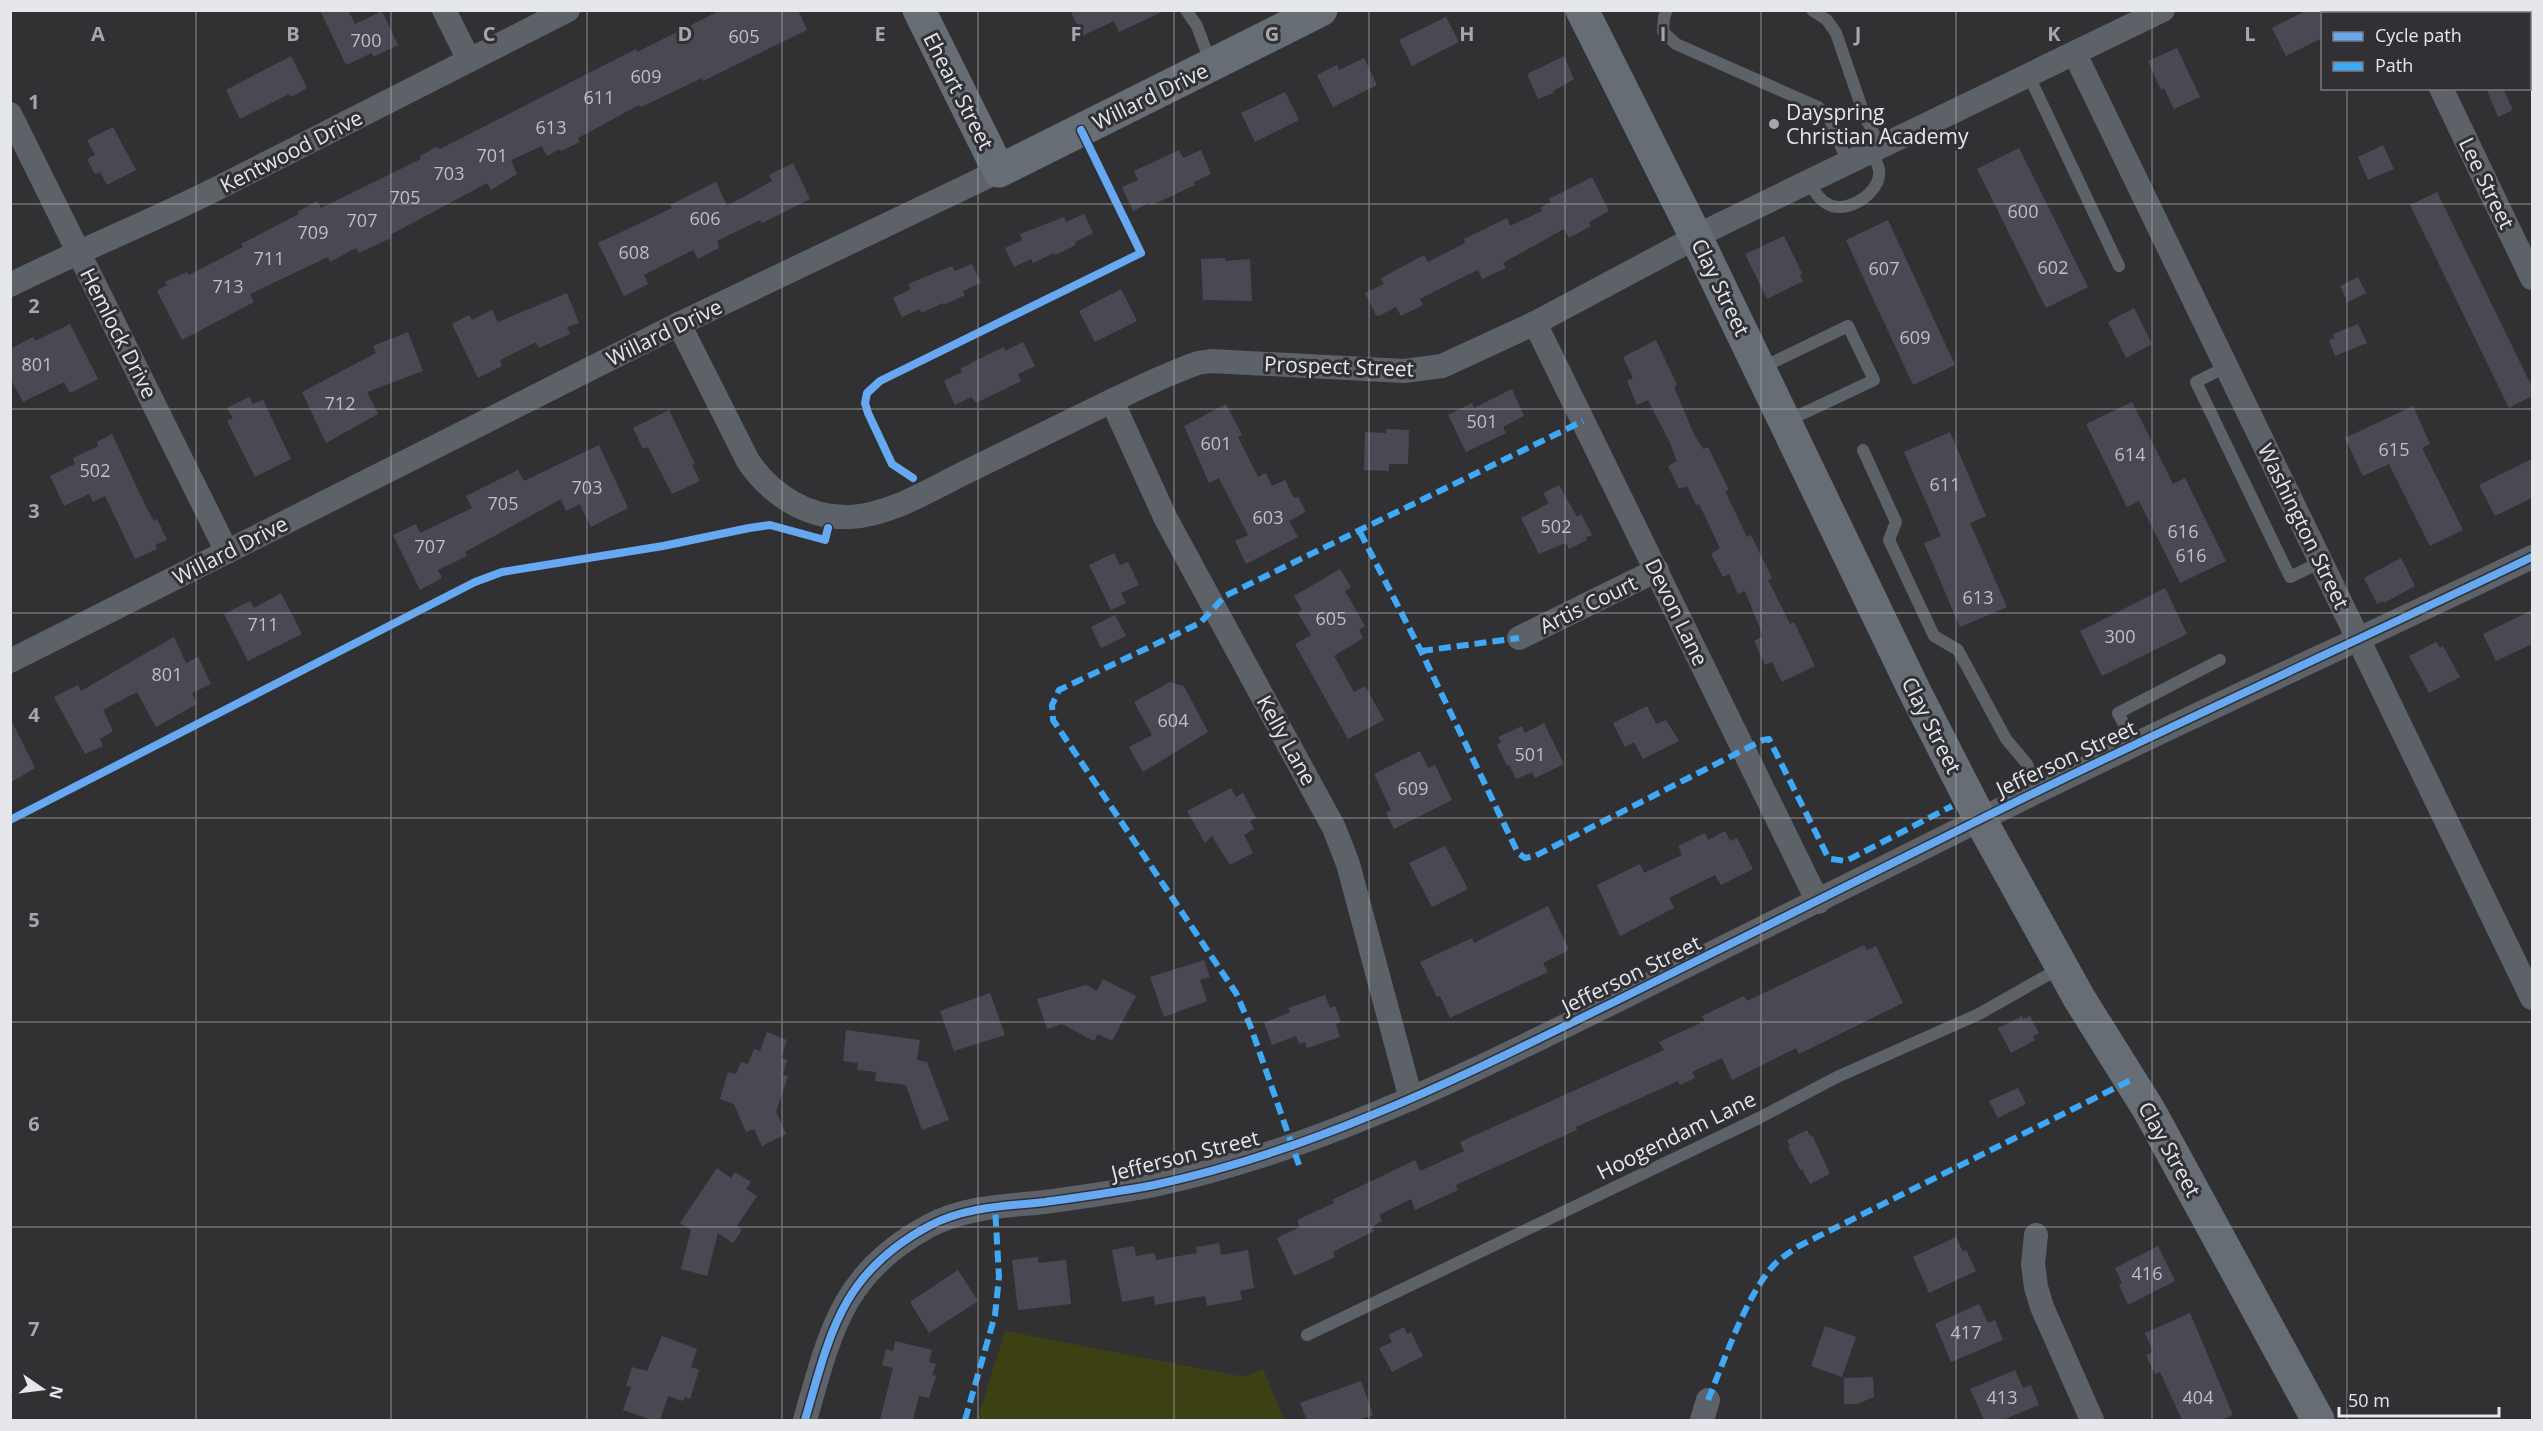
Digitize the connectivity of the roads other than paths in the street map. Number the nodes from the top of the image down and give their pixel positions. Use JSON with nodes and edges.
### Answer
{"nodes":[{"id":1,"x":444,"y":10,"type":"edge"},
{"id":2,"x":568,"y":10,"type":"edge"},
{"id":3,"x":919,"y":10,"type":"edge"},
{"id":4,"x":1186,"y":10,"type":"edge"},
{"id":5,"x":1321,"y":10,"type":"edge"},
{"id":6,"x":1582,"y":10,"type":"edge"},
{"id":7,"x":1667,"y":10,"type":"edge"},
{"id":8,"x":1812,"y":10,"type":"edge"},
{"id":9,"x":2163,"y":10,"type":"edge"},
{"id":10,"x":2074,"y":54,"type":"junction"},
{"id":11,"x":469,"y":60,"type":"junction"},
{"id":12,"x":1212,"y":65,"type":"junction"},
{"id":13,"x":2029,"y":76,"type":"junction"},
{"id":14,"x":2442,"y":90,"type":"edge"},
{"id":15,"x":10,"y":114,"type":"edge"},
{"id":16,"x":1876,"y":149,"type":"junction"},
{"id":17,"x":1848,"y":163,"type":"junction"},
{"id":18,"x":999,"y":171,"type":"junction"},
{"id":19,"x":1809,"y":182,"type":"junction"},
{"id":20,"x":1696,"y":237,"type":"junction"},
{"id":21,"x":77,"y":251,"type":"junction"},
{"id":22,"x":2119,"y":266,"type":"dead end"},
{"id":23,"x":2532,"y":278,"type":"edge"},
{"id":24,"x":10,"y":285,"type":"edge"},
{"id":25,"x":1535,"y":323,"type":"junction"},
{"id":26,"x":679,"y":324,"type":"junction"},
{"id":27,"x":2226,"y":367,"type":"junction"},
{"id":28,"x":1760,"y":368,"type":"junction"},
{"id":29,"x":1112,"y":401,"type":"junction"},
{"id":30,"x":1786,"y":422,"type":"junction"},
{"id":31,"x":1863,"y":450,"type":"dead end"},
{"id":32,"x":227,"y":552,"type":"junction"},
{"id":33,"x":2532,"y":557,"type":"edge"},
{"id":34,"x":2321,"y":562,"type":"junction"},
{"id":35,"x":1657,"y":570,"type":"junction"},
{"id":36,"x":1519,"y":638,"type":"dead end"},
{"id":37,"x":2359,"y":640,"type":"junction"},
{"id":38,"x":2220,"y":660,"type":"dead end"},
{"id":39,"x":10,"y":661,"type":"edge"},
{"id":40,"x":2135,"y":746,"type":"junction"},
{"id":41,"x":2038,"y":792,"type":"junction"},
{"id":42,"x":1980,"y":819,"type":"junction"},
{"id":43,"x":1818,"y":902,"type":"junction"},
{"id":44,"x":2061,"y":968,"type":"junction"},
{"id":45,"x":2532,"y":998,"type":"edge"},
{"id":46,"x":1411,"y":1098,"type":"junction"},
{"id":47,"x":2036,"y":1235,"type":"dead end"},
{"id":48,"x":1307,"y":1335,"type":"dead end"},
{"id":49,"x":806,"y":1420,"type":"edge"},
{"id":50,"x":2092,"y":1420,"type":"edge"},
{"id":51,"x":2318,"y":1420,"type":"edge"}],
"edges":[{"from":1,"to":11,"type":"street"},
{"from":2,"to":11,"type":"street","name":"Kentwood Drive"},
{"from":3,"to":18,"type":"street","name":"Eheart Street"},
{"from":4,"to":12,"type":"lane"},
{"from":5,"to":12,"type":"street","name":"Willard Drive"},
{"from":6,"to":20,"type":"street","name":"Clay Street"},
{"from":7,"to":17,"type":"lane"},
{"from":8,"to":16,"type":"lane"},
{"from":9,"to":10,"type":"street","name":"Prospect Street"},
{"from":10,"to":13,"type":"street","name":"Prospect Street"},
{"from":10,"to":27,"type":"street","name":"Washington Street"},
{"from":11,"to":21,"type":"street","name":"Kentwood Drive"},
{"from":12,"to":18,"type":"street","name":"Willard Drive"},
{"from":13,"to":16,"type":"street","name":"Prospect Street"},
{"from":13,"to":22,"type":"lane"},
{"from":14,"to":23,"type":"street","name":"Lee Street"},
{"from":15,"to":21,"type":"street","name":"Hemlock Drive"},
{"from":16,"to":17,"type":"street","name":"Prospect Street"},
{"from":16,"to":19,"type":"lane"},
{"from":17,"to":19,"type":"street","name":"Prospect Street"},
{"from":18,"to":26,"type":"street","name":"Willard Drive"},
{"from":19,"to":20,"type":"street","name":"Prospect Street"},
{"from":20,"to":25,"type":"street","name":"Prospect Street"},
{"from":20,"to":28,"type":"street","name":"Clay Street"},
{"from":21,"to":24,"type":"street","name":"Kentwood Drive"},
{"from":21,"to":32,"type":"street","name":"Hemlock Drive"},
{"from":25,"to":29,"type":"street","name":"Prospect Street"},
{"from":25,"to":35,"type":"street","name":"Devon Lane"},
{"from":26,"to":29,"type":"street","name":"Prospect Street"},
{"from":26,"to":32,"type":"street","name":"Willard Drive"},
{"from":27,"to":34,"type":"street","name":"Washington Street"},
{"from":27,"to":34,"type":"lane"},
{"from":28,"to":30,"type":"street","name":"Clay Street"},
{"from":28,"to":30,"type":"lane"},
{"from":29,"to":46,"type":"street","name":"Kelly Lane"},
{"from":30,"to":42,"type":"street","name":"Clay Street"},
{"from":31,"to":41,"type":"lane"},
{"from":32,"to":39,"type":"street","name":"Willard Drive"},
{"from":33,"to":37,"type":"street","name":"Jefferson Street"},
{"from":34,"to":37,"type":"street","name":"Washington Street"},
{"from":35,"to":36,"type":"street","name":"Artis Court"},
{"from":35,"to":43,"type":"street","name":"Devon Lane"},
{"from":37,"to":40,"type":"street","name":"Jefferson Street"},
{"from":37,"to":45,"type":"street","name":"Washington Street"},
{"from":38,"to":40,"type":"lane"},
{"from":40,"to":41,"type":"street","name":"Jefferson Street"},
{"from":41,"to":42,"type":"street","name":"Jefferson Street"},
{"from":42,"to":43,"type":"street","name":"Jefferson Street"},
{"from":42,"to":44,"type":"street","name":"Clay Street"},
{"from":43,"to":46,"type":"street","name":"Jefferson Street"},
{"from":44,"to":48,"type":"lane","name":"Hoogendam Lane"},
{"from":44,"to":51,"type":"street","name":"Clay Street"},
{"from":46,"to":49,"type":"street","name":"Jefferson Street"},
{"from":47,"to":50,"type":"street"}]}
